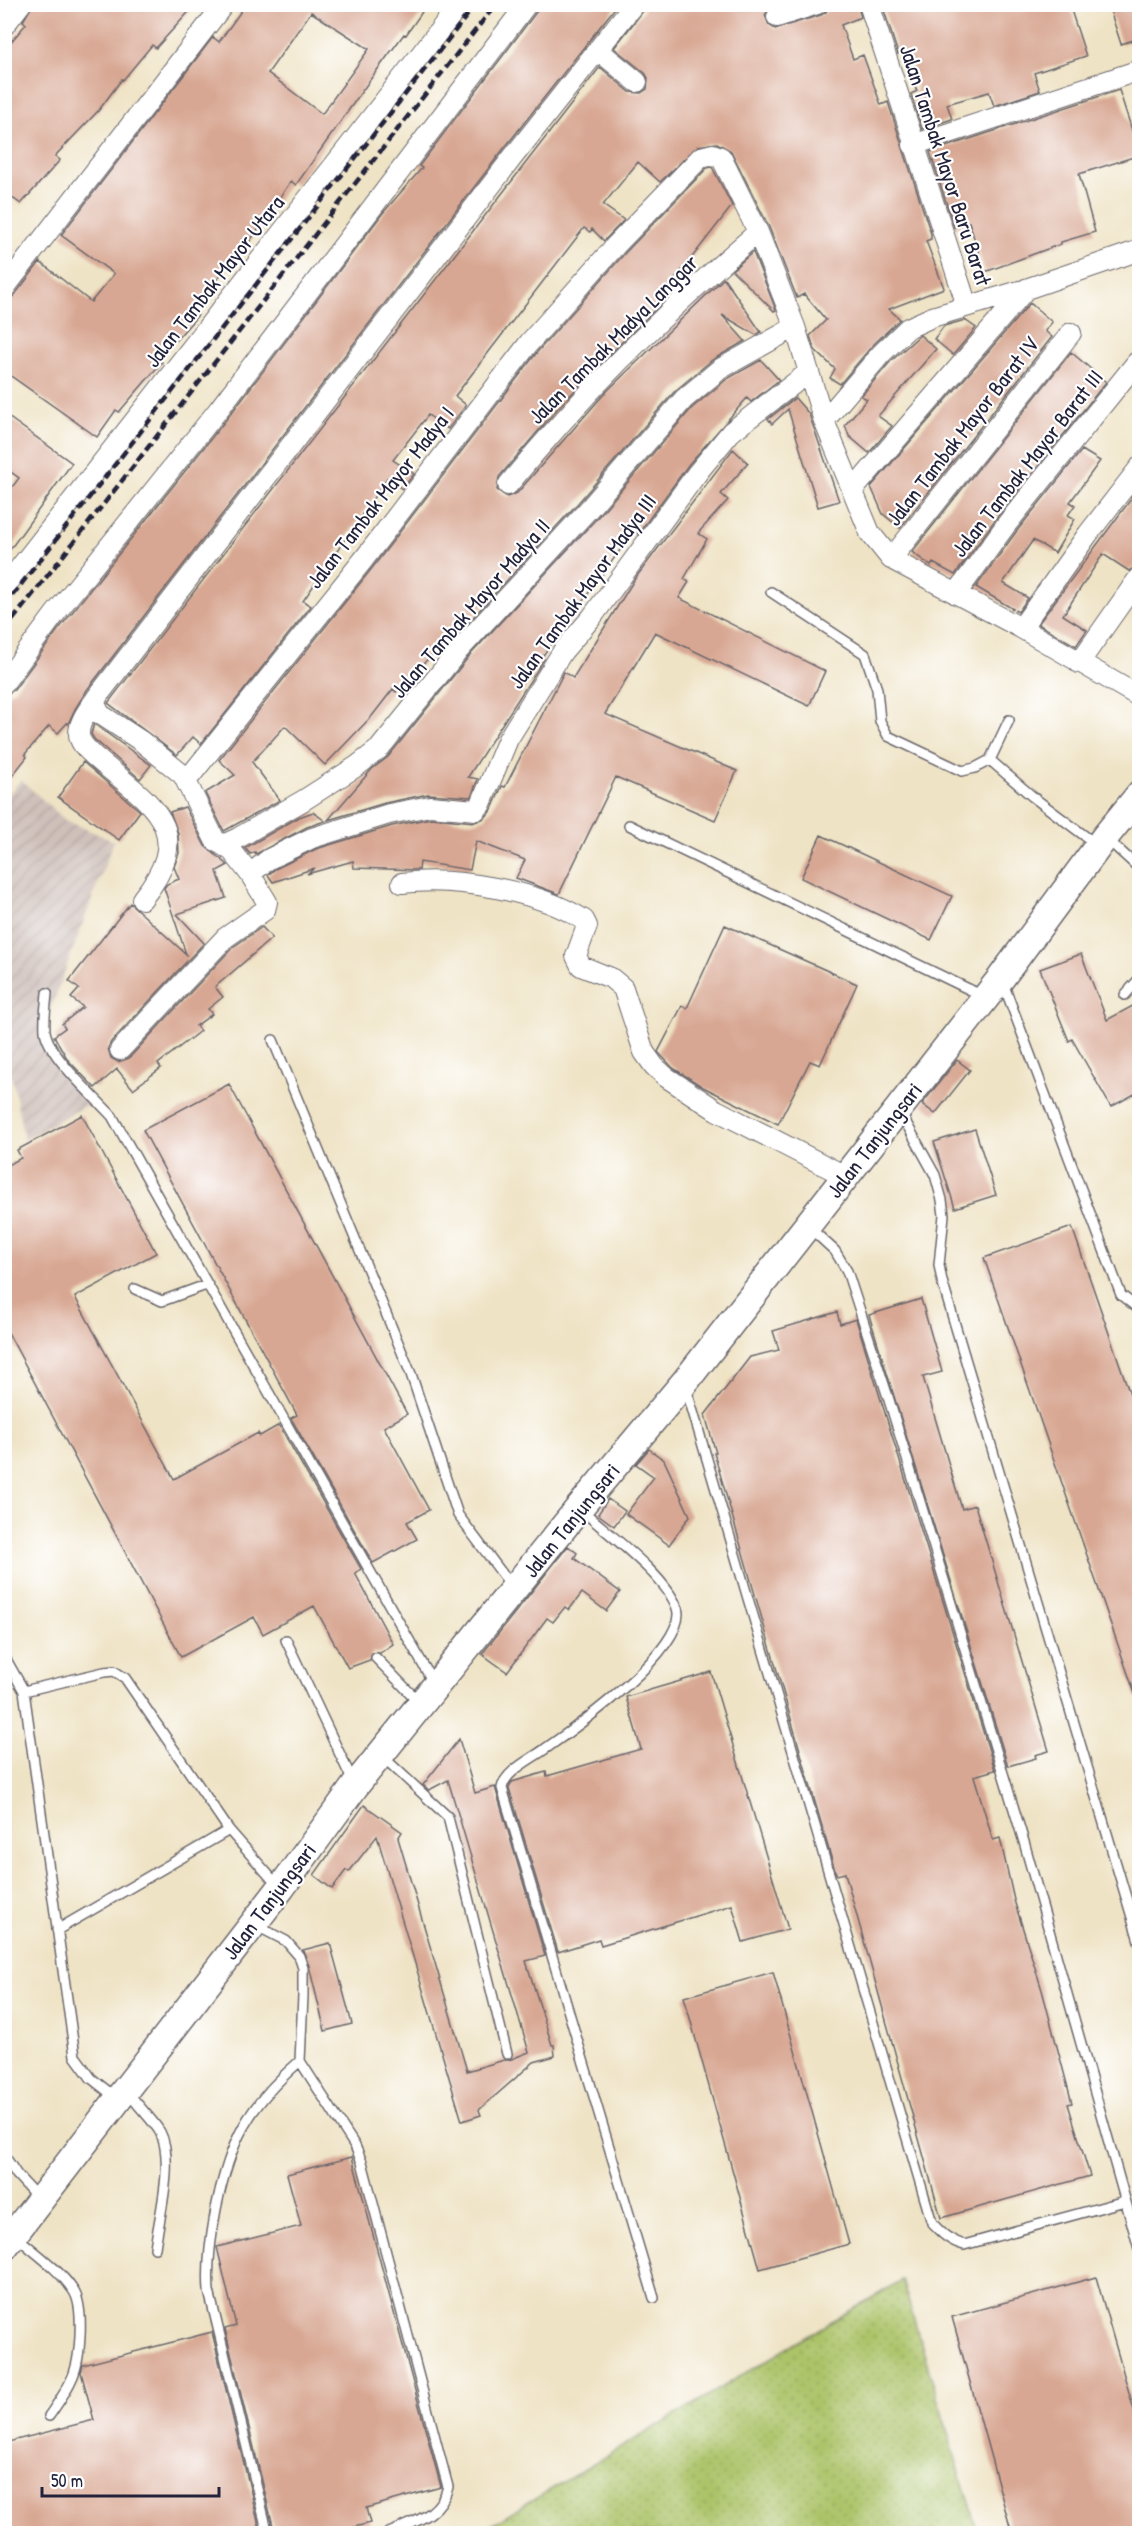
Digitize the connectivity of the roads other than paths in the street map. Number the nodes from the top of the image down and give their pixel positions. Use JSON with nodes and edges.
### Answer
{"nodes":[{"id":1,"x":21,"y":4,"type":"edge"},
{"id":2,"x":224,"y":4,"type":"edge"},
{"id":3,"x":527,"y":4,"type":"edge"},
{"id":4,"x":634,"y":4,"type":"edge"},
{"id":5,"x":817,"y":4,"type":"edge"},
{"id":6,"x":869,"y":4,"type":"edge"},
{"id":7,"x":452,"y":7,"type":"edge"},
{"id":8,"x":777,"y":17,"type":"dead end"},
{"id":9,"x":4,"y":26,"type":"edge"},
{"id":10,"x":598,"y":50,"type":"junction"},
{"id":11,"x":1140,"y":70,"type":"edge"},
{"id":12,"x":637,"y":82,"type":"dead end"},
{"id":13,"x":913,"y":145,"type":"junction"},
{"id":14,"x":758,"y":232,"type":"junction"},
{"id":15,"x":1140,"y":250,"type":"edge"},
{"id":16,"x":4,"y":289,"type":"edge"},
{"id":17,"x":1026,"y":289,"type":"junction"},
{"id":18,"x":967,"y":306,"type":"junction"},
{"id":19,"x":795,"y":327,"type":"junction"},
{"id":20,"x":1071,"y":333,"type":"dead end"},
{"id":21,"x":1137,"y":362,"type":"dead end"},
{"id":22,"x":809,"y":372,"type":"junction"},
{"id":23,"x":824,"y":421,"type":"junction"},
{"id":24,"x":1140,"y":467,"type":"edge"},
{"id":25,"x":508,"y":485,"type":"dead end"},
{"id":26,"x":853,"y":490,"type":"junction"},
{"id":27,"x":891,"y":559,"type":"junction"},
{"id":28,"x":1140,"y":576,"type":"edge"},
{"id":29,"x":4,"y":588,"type":"edge"},
{"id":30,"x":771,"y":592,"type":"dead end"},
{"id":31,"x":956,"y":594,"type":"junction"},
{"id":32,"x":1021,"y":628,"type":"junction"},
{"id":33,"x":1079,"y":663,"type":"junction"},
{"id":34,"x":4,"y":683,"type":"edge"},
{"id":35,"x":97,"y":697,"type":"junction"},
{"id":36,"x":1140,"y":697,"type":"edge"},
{"id":37,"x":1009,"y":720,"type":"dead end"},
{"id":38,"x":990,"y":760,"type":"junction"},
{"id":39,"x":183,"y":775,"type":"junction"},
{"id":40,"x":1140,"y":794,"type":"edge"},
{"id":41,"x":629,"y":825,"type":"dead end"},
{"id":42,"x":1102,"y":842,"type":"junction"},
{"id":43,"x":223,"y":844,"type":"junction"},
{"id":44,"x":1140,"y":869,"type":"edge"},
{"id":45,"x":250,"y":874,"type":"junction"},
{"id":46,"x":402,"y":883,"type":"dead end"},
{"id":47,"x":142,"y":899,"type":"dead end"},
{"id":48,"x":1140,"y":978,"type":"edge"},
{"id":49,"x":993,"y":988,"type":"junction"},
{"id":50,"x":47,"y":993,"type":"dead end"},
{"id":51,"x":1125,"y":994,"type":"dead end"},
{"id":52,"x":273,"y":1040,"type":"dead end"},
{"id":53,"x":120,"y":1050,"type":"dead end"},
{"id":54,"x":898,"y":1109,"type":"junction"},
{"id":55,"x":845,"y":1176,"type":"junction"},
{"id":56,"x":808,"y":1227,"type":"junction"},
{"id":57,"x":206,"y":1285,"type":"junction"},
{"id":58,"x":135,"y":1289,"type":"dead end"},
{"id":59,"x":1140,"y":1310,"type":"edge"},
{"id":60,"x":684,"y":1383,"type":"junction"},
{"id":61,"x":579,"y":1508,"type":"junction"},
{"id":62,"x":514,"y":1589,"type":"junction"},
{"id":63,"x":286,"y":1640,"type":"dead end"},
{"id":64,"x":4,"y":1656,"type":"edge"},
{"id":65,"x":376,"y":1658,"type":"dead end"},
{"id":66,"x":24,"y":1691,"type":"junction"},
{"id":67,"x":429,"y":1695,"type":"junction"},
{"id":68,"x":380,"y":1754,"type":"junction"},
{"id":69,"x":355,"y":1786,"type":"junction"},
{"id":70,"x":229,"y":1830,"type":"junction"},
{"id":71,"x":281,"y":1888,"type":"junction"},
{"id":72,"x":252,"y":1924,"type":"junction"},
{"id":73,"x":57,"y":1929,"type":"junction"},
{"id":74,"x":1140,"y":1944,"type":"edge"},
{"id":75,"x":507,"y":2054,"type":"dead end"},
{"id":76,"x":300,"y":2061,"type":"junction"},
{"id":77,"x":121,"y":2094,"type":"junction"},
{"id":78,"x":4,"y":2155,"type":"edge"},
{"id":79,"x":41,"y":2200,"type":"junction"},
{"id":80,"x":1125,"y":2201,"type":"junction"},
{"id":81,"x":9,"y":2241,"type":"edge"},
{"id":82,"x":155,"y":2248,"type":"dead end"},
{"id":83,"x":1140,"y":2252,"type":"edge"},
{"id":84,"x":654,"y":2298,"type":"dead end"},
{"id":85,"x":49,"y":2416,"type":"dead end"},
{"id":86,"x":268,"y":2534,"type":"edge"},
{"id":87,"x":387,"y":2534,"type":"edge"}],
"edges":[{"from":1,"to":9,"type":"street"},
{"from":2,"to":16,"type":"street"},
{"from":3,"to":34,"type":"street"},
{"from":4,"to":10,"type":"street"},
{"from":5,"to":8,"type":"street"},
{"from":6,"to":13,"type":"street","name":"Jalan Tambak Mayor Baru Barat"},
{"from":7,"to":29,"type":"street","name":"Jalan Tambak Mayor Utara"},
{"from":10,"to":12,"type":"street"},
{"from":10,"to":35,"type":"street"},
{"from":11,"to":13,"type":"street"},
{"from":13,"to":18,"type":"street","name":"Jalan Tambak Mayor Baru Barat"},
{"from":14,"to":19,"type":"street"},
{"from":14,"to":25,"type":"street","name":"Jalan Tambak Madya Langgar"},
{"from":14,"to":39,"type":"street","name":"Jalan Tambak Mayor Madya I"},
{"from":15,"to":17,"type":"street"},
{"from":17,"to":18,"type":"street"},
{"from":17,"to":26,"type":"street"},
{"from":18,"to":23,"type":"street"},
{"from":19,"to":22,"type":"street"},
{"from":19,"to":43,"type":"street","name":"Jalan Tambak Mayor Madya II"},
{"from":20,"to":27,"type":"street","name":"Jalan Tambak Mayor Barat IV"},
{"from":21,"to":31,"type":"street","name":"Jalan Tambak Mayor Barat III"},
{"from":22,"to":23,"type":"street"},
{"from":22,"to":45,"type":"street","name":"Jalan Tambak Mayor Madya III"},
{"from":23,"to":26,"type":"street"},
{"from":24,"to":32,"type":"street"},
{"from":26,"to":27,"type":"street"},
{"from":27,"to":31,"type":"street"},
{"from":28,"to":33,"type":"street"},
{"from":30,"to":38,"type":"lane"},
{"from":31,"to":32,"type":"street"},
{"from":32,"to":33,"type":"street"},
{"from":33,"to":36,"type":"street"},
{"from":35,"to":39,"type":"street"},
{"from":35,"to":47,"type":"street"},
{"from":37,"to":38,"type":"lane"},
{"from":38,"to":42,"type":"lane"},
{"from":39,"to":43,"type":"street"},
{"from":40,"to":42,"type":"main road","name":"Jalan Tanjungsari"},
{"from":41,"to":49,"type":"lane"},
{"from":42,"to":44,"type":"lane"},
{"from":42,"to":49,"type":"main road","name":"Jalan Tanjungsari"},
{"from":43,"to":45,"type":"street"},
{"from":45,"to":53,"type":"street"},
{"from":46,"to":55,"type":"street"},
{"from":48,"to":51,"type":"lane"},
{"from":49,"to":54,"type":"main road","name":"Jalan Tanjungsari"},
{"from":49,"to":59,"type":"lane"},
{"from":50,"to":57,"type":"lane"},
{"from":52,"to":62,"type":"lane"},
{"from":54,"to":55,"type":"main road","name":"Jalan Tanjungsari"},
{"from":54,"to":74,"type":"lane"},
{"from":55,"to":56,"type":"main road","name":"Jalan Tanjungsari"},
{"from":56,"to":60,"type":"main road","name":"Jalan Tanjungsari"},
{"from":56,"to":80,"type":"lane"},
{"from":57,"to":58,"type":"lane"},
{"from":57,"to":67,"type":"lane"},
{"from":60,"to":61,"type":"main road","name":"Jalan Tanjungsari"},
{"from":60,"to":80,"type":"lane"},
{"from":61,"to":62,"type":"main road","name":"Jalan Tanjungsari"},
{"from":61,"to":84,"type":"lane"},
{"from":62,"to":67,"type":"main road","name":"Jalan Tanjungsari"},
{"from":63,"to":69,"type":"lane"},
{"from":64,"to":66,"type":"lane"},
{"from":65,"to":67,"type":"lane"},
{"from":66,"to":70,"type":"lane"},
{"from":66,"to":73,"type":"lane"},
{"from":67,"to":68,"type":"main road","name":"Jalan Tanjungsari"},
{"from":68,"to":69,"type":"main road","name":"Jalan Tanjungsari"},
{"from":68,"to":75,"type":"lane"},
{"from":69,"to":71,"type":"main road","name":"Jalan Tanjungsari"},
{"from":70,"to":71,"type":"lane"},
{"from":70,"to":73,"type":"lane"},
{"from":71,"to":72,"type":"main road","name":"Jalan Tanjungsari"},
{"from":72,"to":76,"type":"lane"},
{"from":72,"to":77,"type":"main road","name":"Jalan Tanjungsari"},
{"from":73,"to":77,"type":"lane"},
{"from":76,"to":86,"type":"lane"},
{"from":76,"to":87,"type":"lane"},
{"from":77,"to":79,"type":"main road","name":"Jalan Tanjungsari"},
{"from":77,"to":82,"type":"lane"},
{"from":78,"to":79,"type":"lane"},
{"from":79,"to":81,"type":"main road","name":"Jalan Tanjungsari"},
{"from":80,"to":83,"type":"lane"},
{"from":81,"to":85,"type":"lane"}]}
